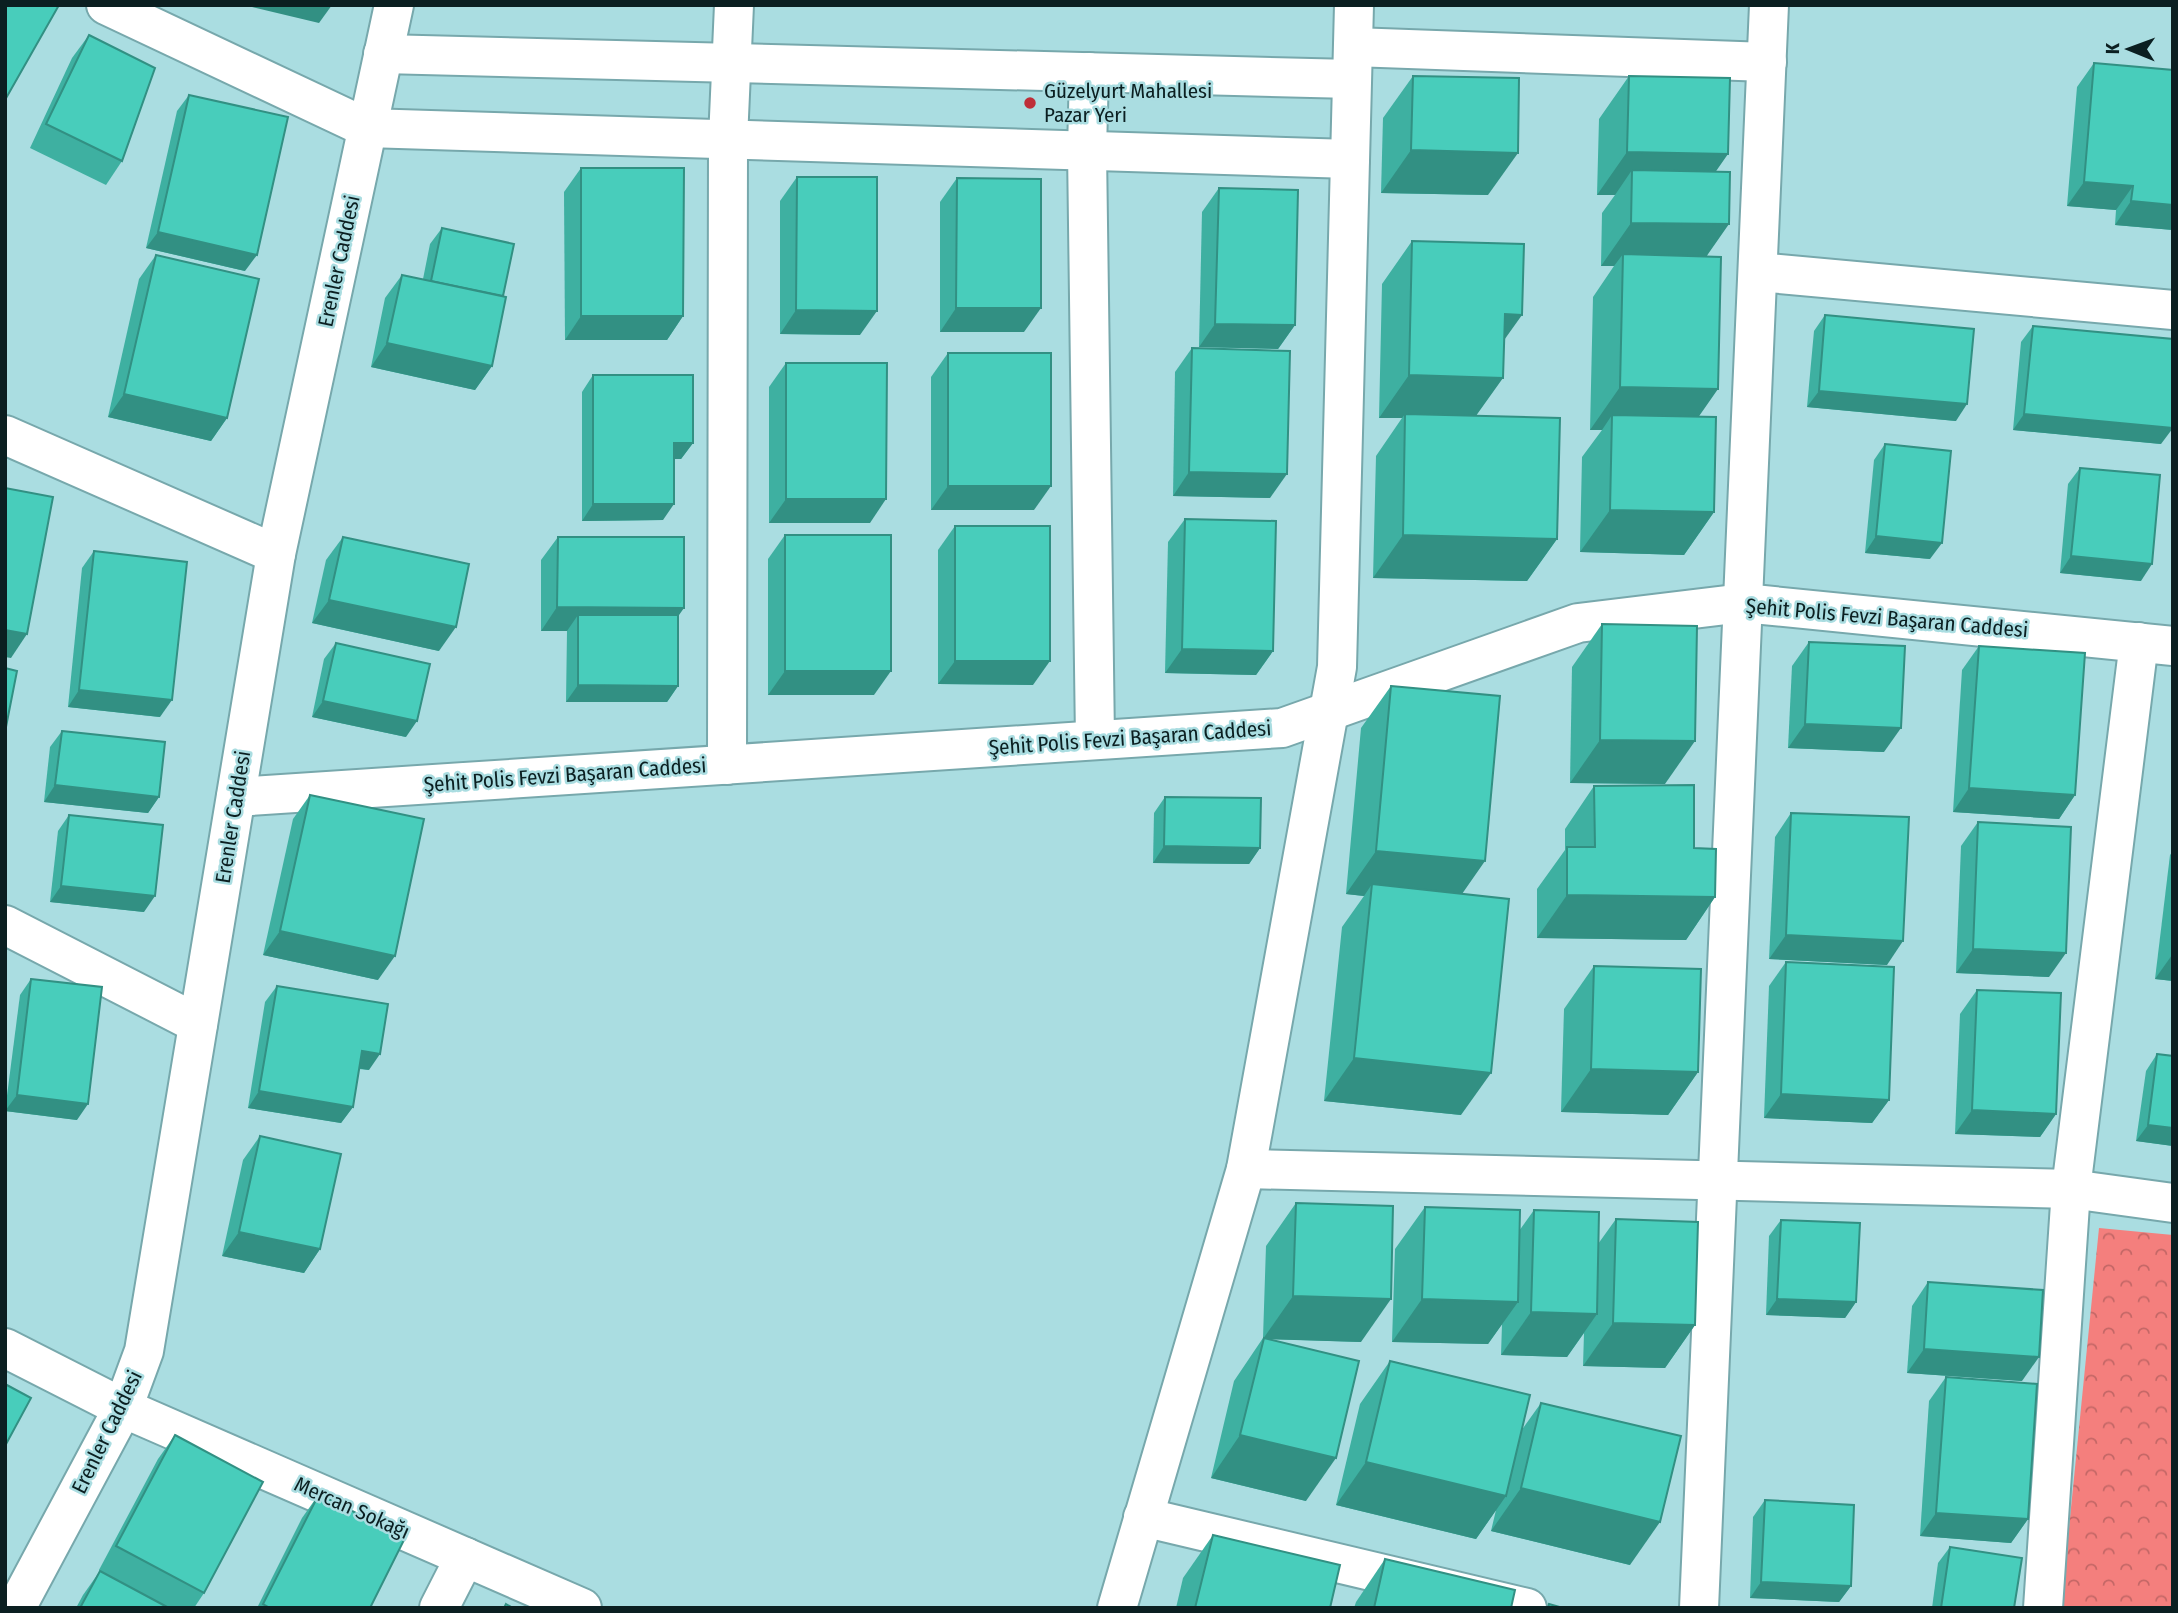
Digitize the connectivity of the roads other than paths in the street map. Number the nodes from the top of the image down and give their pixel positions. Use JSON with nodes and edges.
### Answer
{"nodes":[{"id":1,"x":106,"y":5,"type":"edge"},
{"id":2,"x":394,"y":5,"type":"edge"},
{"id":3,"x":734,"y":5,"type":"edge"},
{"id":4,"x":1354,"y":5,"type":"edge"},
{"id":5,"x":1769,"y":5,"type":"edge"},
{"id":6,"x":383,"y":54,"type":"junction"},
{"id":7,"x":1767,"y":62,"type":"junction"},
{"id":8,"x":730,"y":63,"type":"junction"},
{"id":9,"x":1352,"y":63,"type":"junction"},
{"id":10,"x":1089,"y":72,"type":"junction"},
{"id":11,"x":367,"y":128,"type":"junction"},
{"id":12,"x":728,"y":139,"type":"junction"},
{"id":13,"x":1087,"y":150,"type":"junction"},
{"id":14,"x":1350,"y":159,"type":"junction"},
{"id":15,"x":1758,"y":272,"type":"junction"},
{"id":16,"x":2173,"y":310,"type":"edge"},
{"id":17,"x":5,"y":435,"type":"edge"},
{"id":18,"x":276,"y":554,"type":"junction"},
{"id":19,"x":1743,"y":603,"type":"junction"},
{"id":20,"x":2156,"y":644,"type":"edge"},
{"id":21,"x":1329,"y":712,"type":"junction"},
{"id":22,"x":1095,"y":740,"type":"junction"},
{"id":23,"x":727,"y":765,"type":"junction"},
{"id":24,"x":236,"y":797,"type":"junction"},
{"id":25,"x":5,"y":925,"type":"edge"},
{"id":26,"x":198,"y":1024,"type":"junction"},
{"id":27,"x":1246,"y":1169,"type":"junction"},
{"id":28,"x":1718,"y":1178,"type":"junction"},
{"id":29,"x":2071,"y":1189,"type":"junction"},
{"id":30,"x":2173,"y":1203,"type":"edge"},
{"id":31,"x":5,"y":1348,"type":"edge"},
{"id":32,"x":122,"y":1408,"type":"junction"},
{"id":33,"x":1143,"y":1517,"type":"junction"},
{"id":34,"x":465,"y":1557,"type":"junction"},
{"id":35,"x":16,"y":1608,"type":"edge"},
{"id":36,"x":439,"y":1608,"type":"edge"},
{"id":37,"x":582,"y":1608,"type":"edge"},
{"id":38,"x":1116,"y":1608,"type":"edge"},
{"id":39,"x":1527,"y":1608,"type":"edge"},
{"id":40,"x":1699,"y":1608,"type":"edge"},
{"id":41,"x":2043,"y":1608,"type":"edge"}],
"edges":[{"from":1,"to":11,"type":"street"},
{"from":2,"to":6,"type":"street","name":"Erenler Caddesi"},
{"from":3,"to":8,"type":"street"},
{"from":4,"to":9,"type":"street"},
{"from":5,"to":7,"type":"street"},
{"from":6,"to":8,"type":"street"},
{"from":6,"to":11,"type":"street","name":"Erenler Caddesi"},
{"from":7,"to":9,"type":"street"},
{"from":7,"to":15,"type":"street"},
{"from":8,"to":10,"type":"street"},
{"from":8,"to":12,"type":"street"},
{"from":9,"to":10,"type":"street"},
{"from":9,"to":14,"type":"street"},
{"from":10,"to":13,"type":"street"},
{"from":11,"to":12,"type":"street"},
{"from":11,"to":18,"type":"street","name":"Erenler Caddesi"},
{"from":12,"to":13,"type":"street"},
{"from":12,"to":23,"type":"street"},
{"from":13,"to":14,"type":"street"},
{"from":13,"to":22,"type":"street"},
{"from":14,"to":21,"type":"street"},
{"from":15,"to":16,"type":"street"},
{"from":15,"to":19,"type":"street"},
{"from":17,"to":18,"type":"street"},
{"from":18,"to":24,"type":"street","name":"Erenler Caddesi"},
{"from":19,"to":20,"type":"street","name":"Şehit Polis Fevzi Başaran Caddesi"},
{"from":19,"to":21,"type":"street","name":"Şehit Polis Fevzi Başaran Caddesi"},
{"from":19,"to":28,"type":"street"},
{"from":20,"to":29,"type":"street"},
{"from":21,"to":22,"type":"street","name":"Şehit Polis Fevzi Başaran Caddesi"},
{"from":21,"to":27,"type":"street"},
{"from":22,"to":23,"type":"street","name":"Şehit Polis Fevzi Başaran Caddesi"},
{"from":23,"to":24,"type":"street","name":"Şehit Polis Fevzi Başaran Caddesi"},
{"from":24,"to":26,"type":"street","name":"Erenler Caddesi"},
{"from":25,"to":26,"type":"street"},
{"from":26,"to":32,"type":"street","name":"Erenler Caddesi"},
{"from":27,"to":28,"type":"street"},
{"from":27,"to":33,"type":"street"},
{"from":28,"to":29,"type":"street"},
{"from":28,"to":40,"type":"street"},
{"from":29,"to":30,"type":"street"},
{"from":29,"to":41,"type":"street"},
{"from":31,"to":32,"type":"street","name":"Mercan Sokağı"},
{"from":32,"to":34,"type":"street","name":"Mercan Sokağı"},
{"from":32,"to":35,"type":"street","name":"Erenler Caddesi"},
{"from":33,"to":38,"type":"street"},
{"from":33,"to":39,"type":"street"},
{"from":34,"to":36,"type":"street"},
{"from":34,"to":37,"type":"street","name":"Mercan Sokağı"}]}
